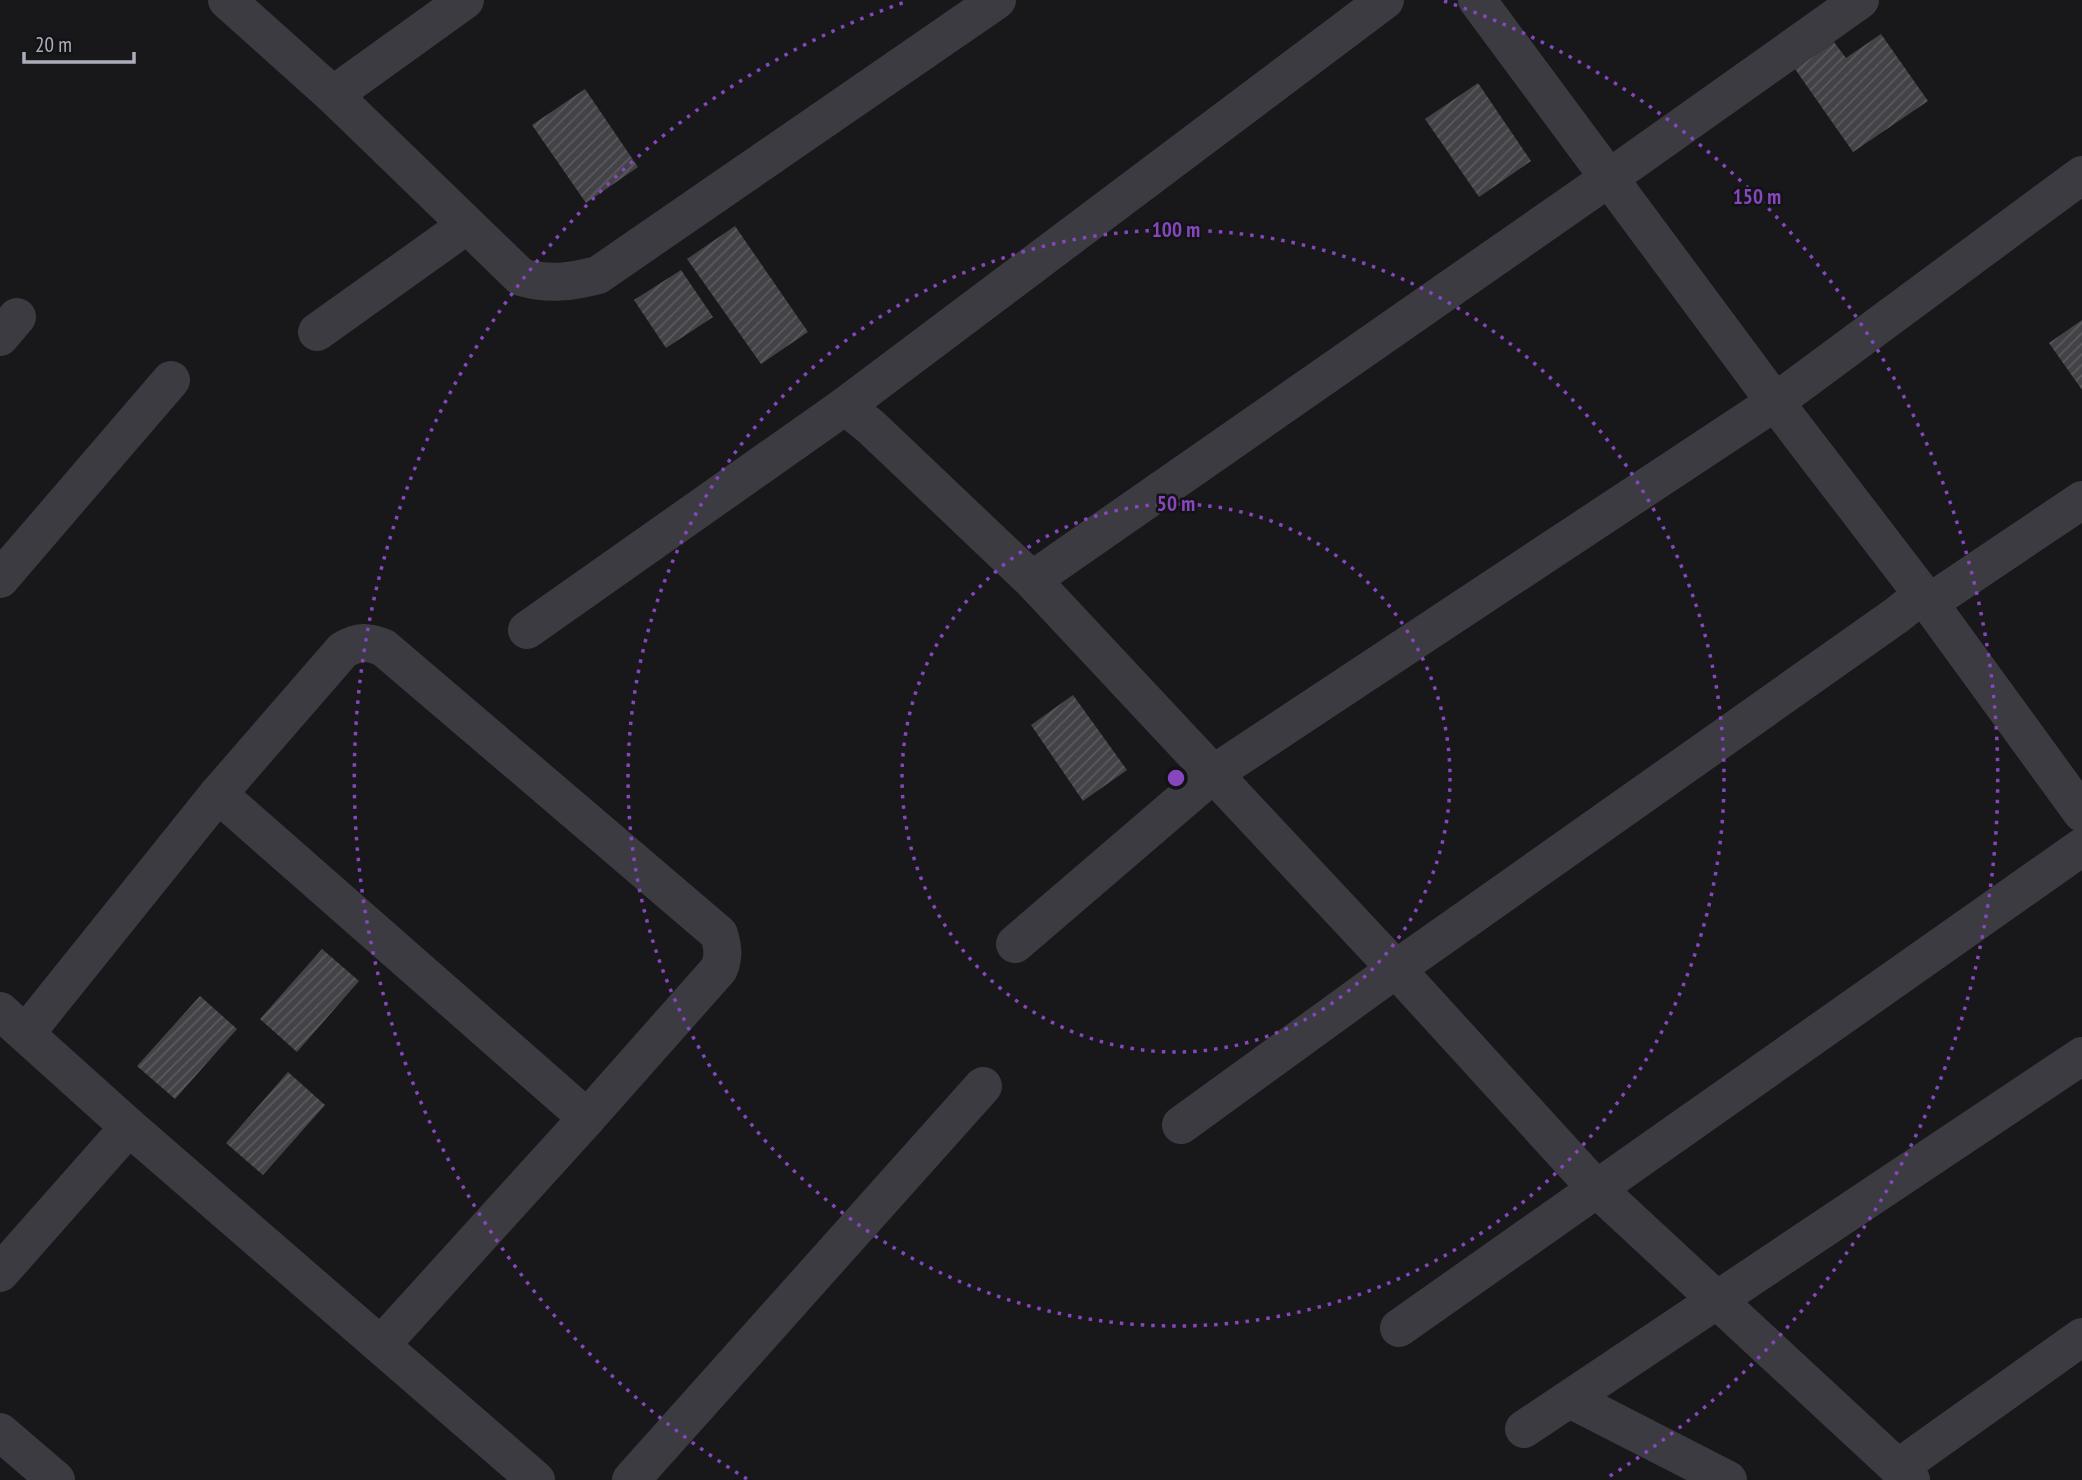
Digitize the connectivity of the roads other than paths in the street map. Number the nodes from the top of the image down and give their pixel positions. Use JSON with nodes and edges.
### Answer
{"nodes":[{"id":1,"x":227,"y":0,"type":"edge"},
{"id":2,"x":466,"y":0,"type":"edge"},
{"id":3,"x":997,"y":0,"type":"edge"},
{"id":4,"x":1385,"y":0,"type":"edge"},
{"id":5,"x":1477,"y":0,"type":"edge"},
{"id":6,"x":1860,"y":0,"type":"edge"},
{"id":7,"x":333,"y":95,"type":"junction"},
{"id":8,"x":2082,"y":175,"type":"edge"},
{"id":9,"x":1609,"y":178,"type":"junction"},
{"id":10,"x":467,"y":225,"type":"junction"},
{"id":11,"x":317,"y":332,"type":"dead end"},
{"id":12,"x":171,"y":380,"type":"dead end"},
{"id":13,"x":1775,"y":402,"type":"junction"},
{"id":14,"x":845,"y":407,"type":"junction"},
{"id":15,"x":2082,"y":500,"type":"edge"},
{"id":16,"x":0,"y":579,"type":"edge"},
{"id":17,"x":1032,"y":580,"type":"junction"},
{"id":18,"x":1926,"y":598,"type":"junction"},
{"id":19,"x":527,"y":630,"type":"dead end"},
{"id":20,"x":1213,"y":774,"type":"junction"},
{"id":21,"x":218,"y":794,"type":"junction"},
{"id":22,"x":2082,"y":813,"type":"edge"},
{"id":23,"x":2082,"y":847,"type":"edge"},
{"id":24,"x":1015,"y":944,"type":"dead end"},
{"id":25,"x":1396,"y":969,"type":"junction"},
{"id":26,"x":13,"y":1022,"type":"edge"},
{"id":27,"x":2082,"y":1056,"type":"edge"},
{"id":28,"x":983,"y":1086,"type":"dead end"},
{"id":29,"x":587,"y":1118,"type":"junction"},
{"id":30,"x":1181,"y":1125,"type":"dead end"},
{"id":31,"x":129,"y":1127,"type":"junction"},
{"id":32,"x":1595,"y":1187,"type":"junction"},
{"id":33,"x":0,"y":1273,"type":"edge"},
{"id":34,"x":1718,"y":1301,"type":"junction"},
{"id":35,"x":1399,"y":1328,"type":"dead end"},
{"id":36,"x":2082,"y":1337,"type":"edge"},
{"id":37,"x":381,"y":1345,"type":"junction"},
{"id":38,"x":1570,"y":1399,"type":"junction"},
{"id":39,"x":1524,"y":1429,"type":"dead end"},
{"id":40,"x":0,"y":1432,"type":"edge"},
{"id":41,"x":1905,"y":1474,"type":"edge"},
{"id":42,"x":56,"y":1480,"type":"edge"},
{"id":43,"x":536,"y":1480,"type":"edge"},
{"id":44,"x":631,"y":1480,"type":"edge"},
{"id":45,"x":1728,"y":1480,"type":"edge"}],
"edges":[{"from":1,"to":7,"type":"street"},
{"from":2,"to":7,"type":"street"},
{"from":3,"to":10,"type":"street"},
{"from":4,"to":14,"type":"street"},
{"from":5,"to":9,"type":"street"},
{"from":6,"to":9,"type":"street"},
{"from":7,"to":10,"type":"street"},
{"from":8,"to":13,"type":"street"},
{"from":9,"to":13,"type":"street"},
{"from":9,"to":17,"type":"street"},
{"from":10,"to":11,"type":"street"},
{"from":12,"to":16,"type":"street"},
{"from":13,"to":18,"type":"street"},
{"from":13,"to":20,"type":"street"},
{"from":14,"to":17,"type":"street"},
{"from":14,"to":19,"type":"street"},
{"from":15,"to":18,"type":"street"},
{"from":17,"to":20,"type":"street"},
{"from":18,"to":22,"type":"street"},
{"from":18,"to":25,"type":"street"},
{"from":20,"to":24,"type":"street"},
{"from":20,"to":25,"type":"street"},
{"from":21,"to":26,"type":"street"},
{"from":21,"to":29,"type":"street"},
{"from":21,"to":29,"type":"street"},
{"from":23,"to":32,"type":"street"},
{"from":25,"to":30,"type":"street"},
{"from":25,"to":32,"type":"street"},
{"from":26,"to":31,"type":"street"},
{"from":27,"to":34,"type":"street"},
{"from":28,"to":44,"type":"street"},
{"from":29,"to":37,"type":"street"},
{"from":31,"to":33,"type":"street"},
{"from":31,"to":37,"type":"street"},
{"from":32,"to":34,"type":"street"},
{"from":32,"to":35,"type":"street"},
{"from":34,"to":38,"type":"street"},
{"from":34,"to":41,"type":"street"},
{"from":36,"to":41,"type":"street"},
{"from":37,"to":43,"type":"street"},
{"from":38,"to":39,"type":"street"},
{"from":38,"to":45,"type":"street"},
{"from":40,"to":42,"type":"street"}]}
